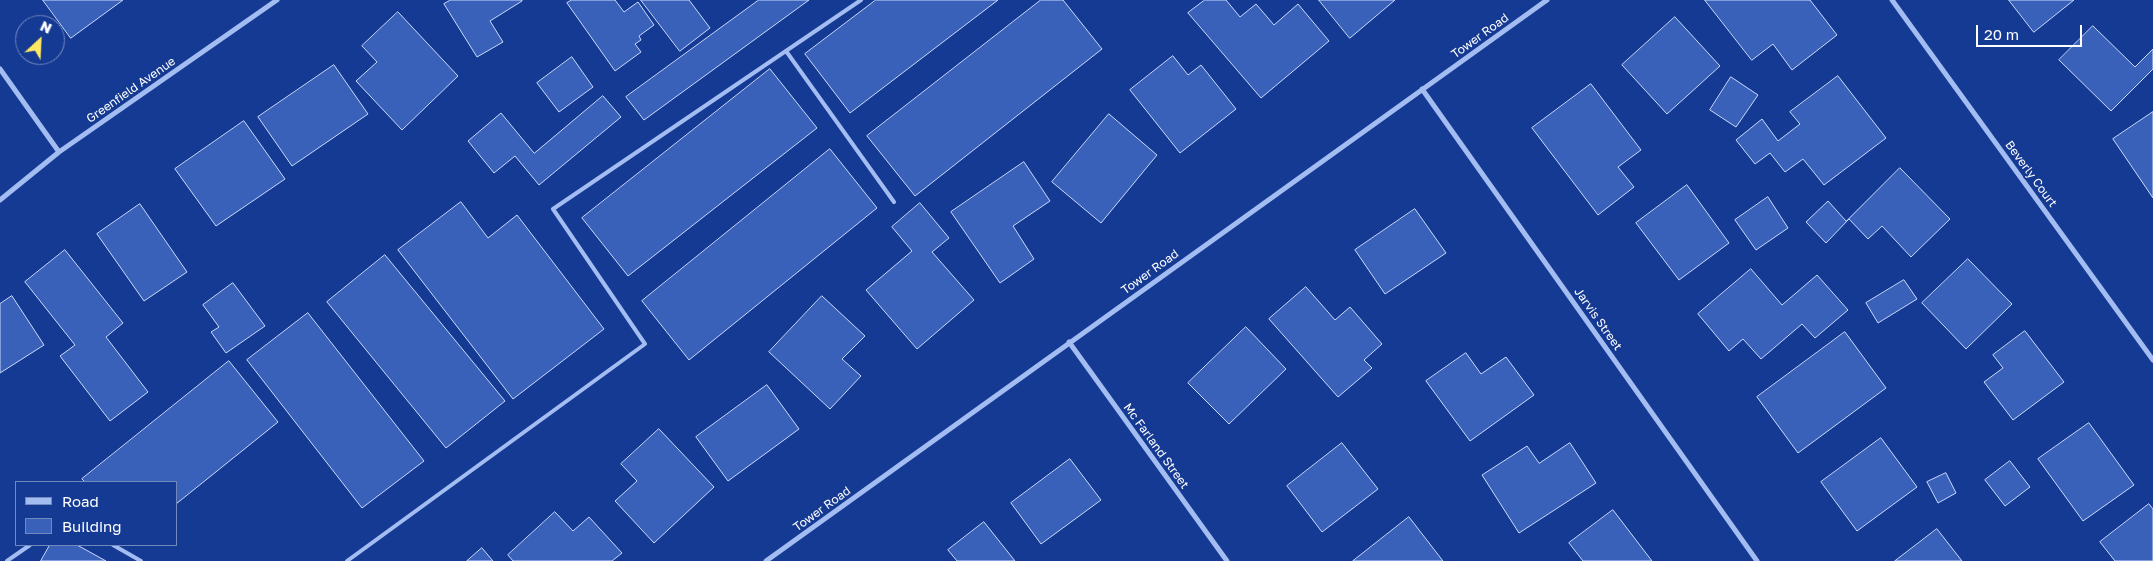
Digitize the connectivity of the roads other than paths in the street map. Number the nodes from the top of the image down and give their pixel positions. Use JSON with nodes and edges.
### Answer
{"nodes":[{"id":1,"x":277,"y":0,"type":"edge"},
{"id":2,"x":861,"y":0,"type":"edge"},
{"id":3,"x":1547,"y":0,"type":"edge"},
{"id":4,"x":1892,"y":0,"type":"edge"},
{"id":5,"x":786,"y":51,"type":"junction"},
{"id":6,"x":0,"y":69,"type":"edge"},
{"id":7,"x":1422,"y":90,"type":"junction"},
{"id":8,"x":59,"y":152,"type":"junction"},
{"id":9,"x":0,"y":200,"type":"edge"},
{"id":10,"x":894,"y":202,"type":"dead end"},
{"id":11,"x":1069,"y":342,"type":"junction"},
{"id":12,"x":2153,"y":360,"type":"edge"},
{"id":13,"x":29,"y":546,"type":"edge"},
{"id":14,"x":115,"y":546,"type":"edge"},
{"id":15,"x":8,"y":561,"type":"edge"},
{"id":16,"x":141,"y":561,"type":"edge"},
{"id":17,"x":347,"y":561,"type":"edge"},
{"id":18,"x":766,"y":561,"type":"edge"},
{"id":19,"x":1227,"y":561,"type":"edge"},
{"id":20,"x":1757,"y":561,"type":"edge"}],
"edges":[{"from":1,"to":8,"type":"street","name":"Greenfield Avenue"},
{"from":2,"to":5,"type":"lane"},
{"from":3,"to":7,"type":"street","name":"Tower Road"},
{"from":4,"to":12,"type":"street","name":"Beverly Court"},
{"from":5,"to":10,"type":"lane"},
{"from":5,"to":17,"type":"lane"},
{"from":6,"to":8,"type":"street"},
{"from":7,"to":11,"type":"street","name":"Tower Road"},
{"from":7,"to":20,"type":"street","name":"Jarvis Street"},
{"from":8,"to":9,"type":"street","name":"Greenfield Avenue"},
{"from":11,"to":18,"type":"street","name":"Tower Road"},
{"from":11,"to":19,"type":"street","name":"Mc Farland Street"},
{"from":13,"to":15,"type":"lane"},
{"from":14,"to":16,"type":"lane"}]}
